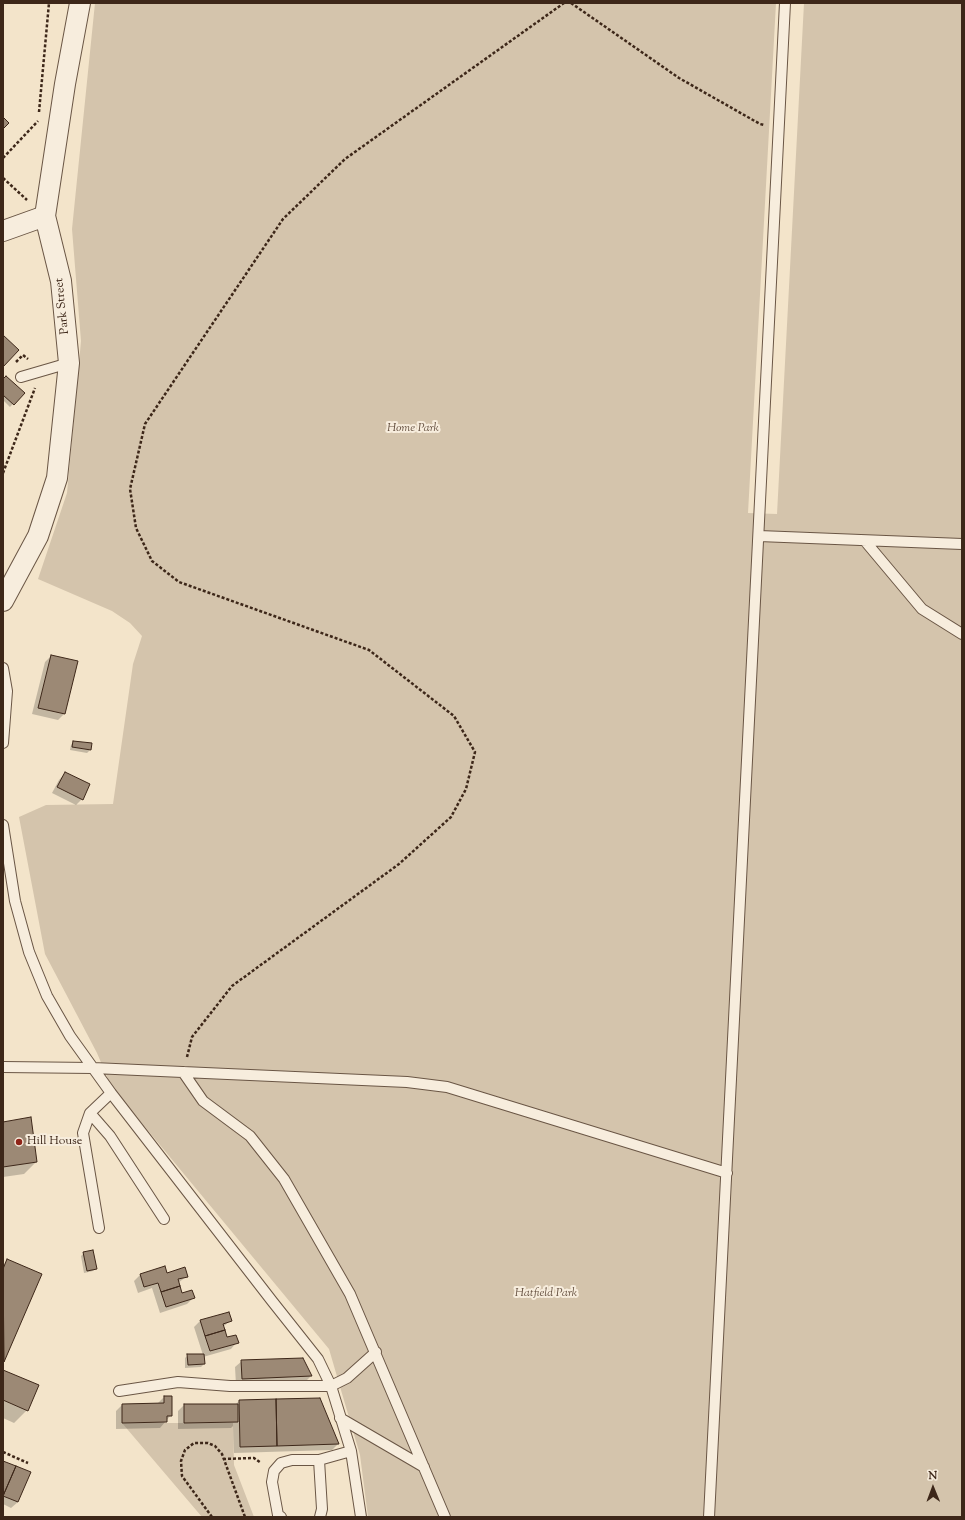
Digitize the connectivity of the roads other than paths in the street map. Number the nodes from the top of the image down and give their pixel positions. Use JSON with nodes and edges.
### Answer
{"nodes":[{"id":1,"x":80,"y":3,"type":"edge"},
{"id":2,"x":785,"y":3,"type":"edge"},
{"id":3,"x":45,"y":216,"type":"junction"},
{"id":4,"x":3,"y":231,"type":"edge"},
{"id":5,"x":69,"y":363,"type":"junction"},
{"id":6,"x":21,"y":377,"type":"dead end"},
{"id":7,"x":759,"y":536,"type":"junction"},
{"id":8,"x":865,"y":541,"type":"junction"},
{"id":9,"x":962,"y":544,"type":"edge"},
{"id":10,"x":3,"y":601,"type":"edge"},
{"id":11,"x":962,"y":634,"type":"edge"},
{"id":12,"x":3,"y":668,"type":"edge"},
{"id":13,"x":3,"y":743,"type":"edge"},
{"id":14,"x":3,"y":825,"type":"edge"},
{"id":15,"x":3,"y":1067,"type":"edge"},
{"id":16,"x":93,"y":1068,"type":"junction"},
{"id":17,"x":183,"y":1072,"type":"junction"},
{"id":18,"x":111,"y":1093,"type":"junction"},
{"id":19,"x":90,"y":1113,"type":"junction"},
{"id":20,"x":727,"y":1173,"type":"junction"},
{"id":21,"x":164,"y":1218,"type":"dead end"},
{"id":22,"x":99,"y":1228,"type":"dead end"},
{"id":23,"x":376,"y":1352,"type":"junction"},
{"id":24,"x":331,"y":1386,"type":"junction"},
{"id":25,"x":119,"y":1391,"type":"dead end"},
{"id":26,"x":340,"y":1418,"type":"junction"},
{"id":27,"x":350,"y":1451,"type":"junction"},
{"id":28,"x":319,"y":1460,"type":"junction"},
{"id":29,"x":424,"y":1467,"type":"junction"},
{"id":30,"x":281,"y":1517,"type":"edge"},
{"id":31,"x":320,"y":1517,"type":"edge"},
{"id":32,"x":361,"y":1517,"type":"edge"},
{"id":33,"x":445,"y":1517,"type":"edge"},
{"id":34,"x":709,"y":1517,"type":"edge"}],
"edges":[{"from":1,"to":3,"type":"street","name":"Park Street"},
{"from":2,"to":7,"type":"lane"},
{"from":3,"to":4,"type":"street"},
{"from":3,"to":5,"type":"street","name":"Park Street"},
{"from":5,"to":6,"type":"lane"},
{"from":5,"to":10,"type":"street","name":"Park Street"},
{"from":7,"to":8,"type":"lane"},
{"from":7,"to":20,"type":"lane"},
{"from":8,"to":9,"type":"lane"},
{"from":8,"to":11,"type":"lane"},
{"from":12,"to":13,"type":"lane"},
{"from":14,"to":16,"type":"lane"},
{"from":15,"to":16,"type":"lane"},
{"from":16,"to":17,"type":"lane"},
{"from":16,"to":18,"type":"lane"},
{"from":17,"to":20,"type":"lane"},
{"from":17,"to":23,"type":"lane"},
{"from":18,"to":19,"type":"lane"},
{"from":18,"to":24,"type":"lane"},
{"from":19,"to":21,"type":"lane"},
{"from":19,"to":22,"type":"lane"},
{"from":20,"to":34,"type":"lane"},
{"from":23,"to":24,"type":"lane"},
{"from":23,"to":29,"type":"lane"},
{"from":24,"to":25,"type":"lane"},
{"from":24,"to":26,"type":"lane"},
{"from":26,"to":27,"type":"lane"},
{"from":26,"to":29,"type":"lane"},
{"from":27,"to":28,"type":"lane"},
{"from":27,"to":32,"type":"lane"},
{"from":28,"to":30,"type":"lane"},
{"from":28,"to":31,"type":"lane"},
{"from":29,"to":33,"type":"lane"}]}
